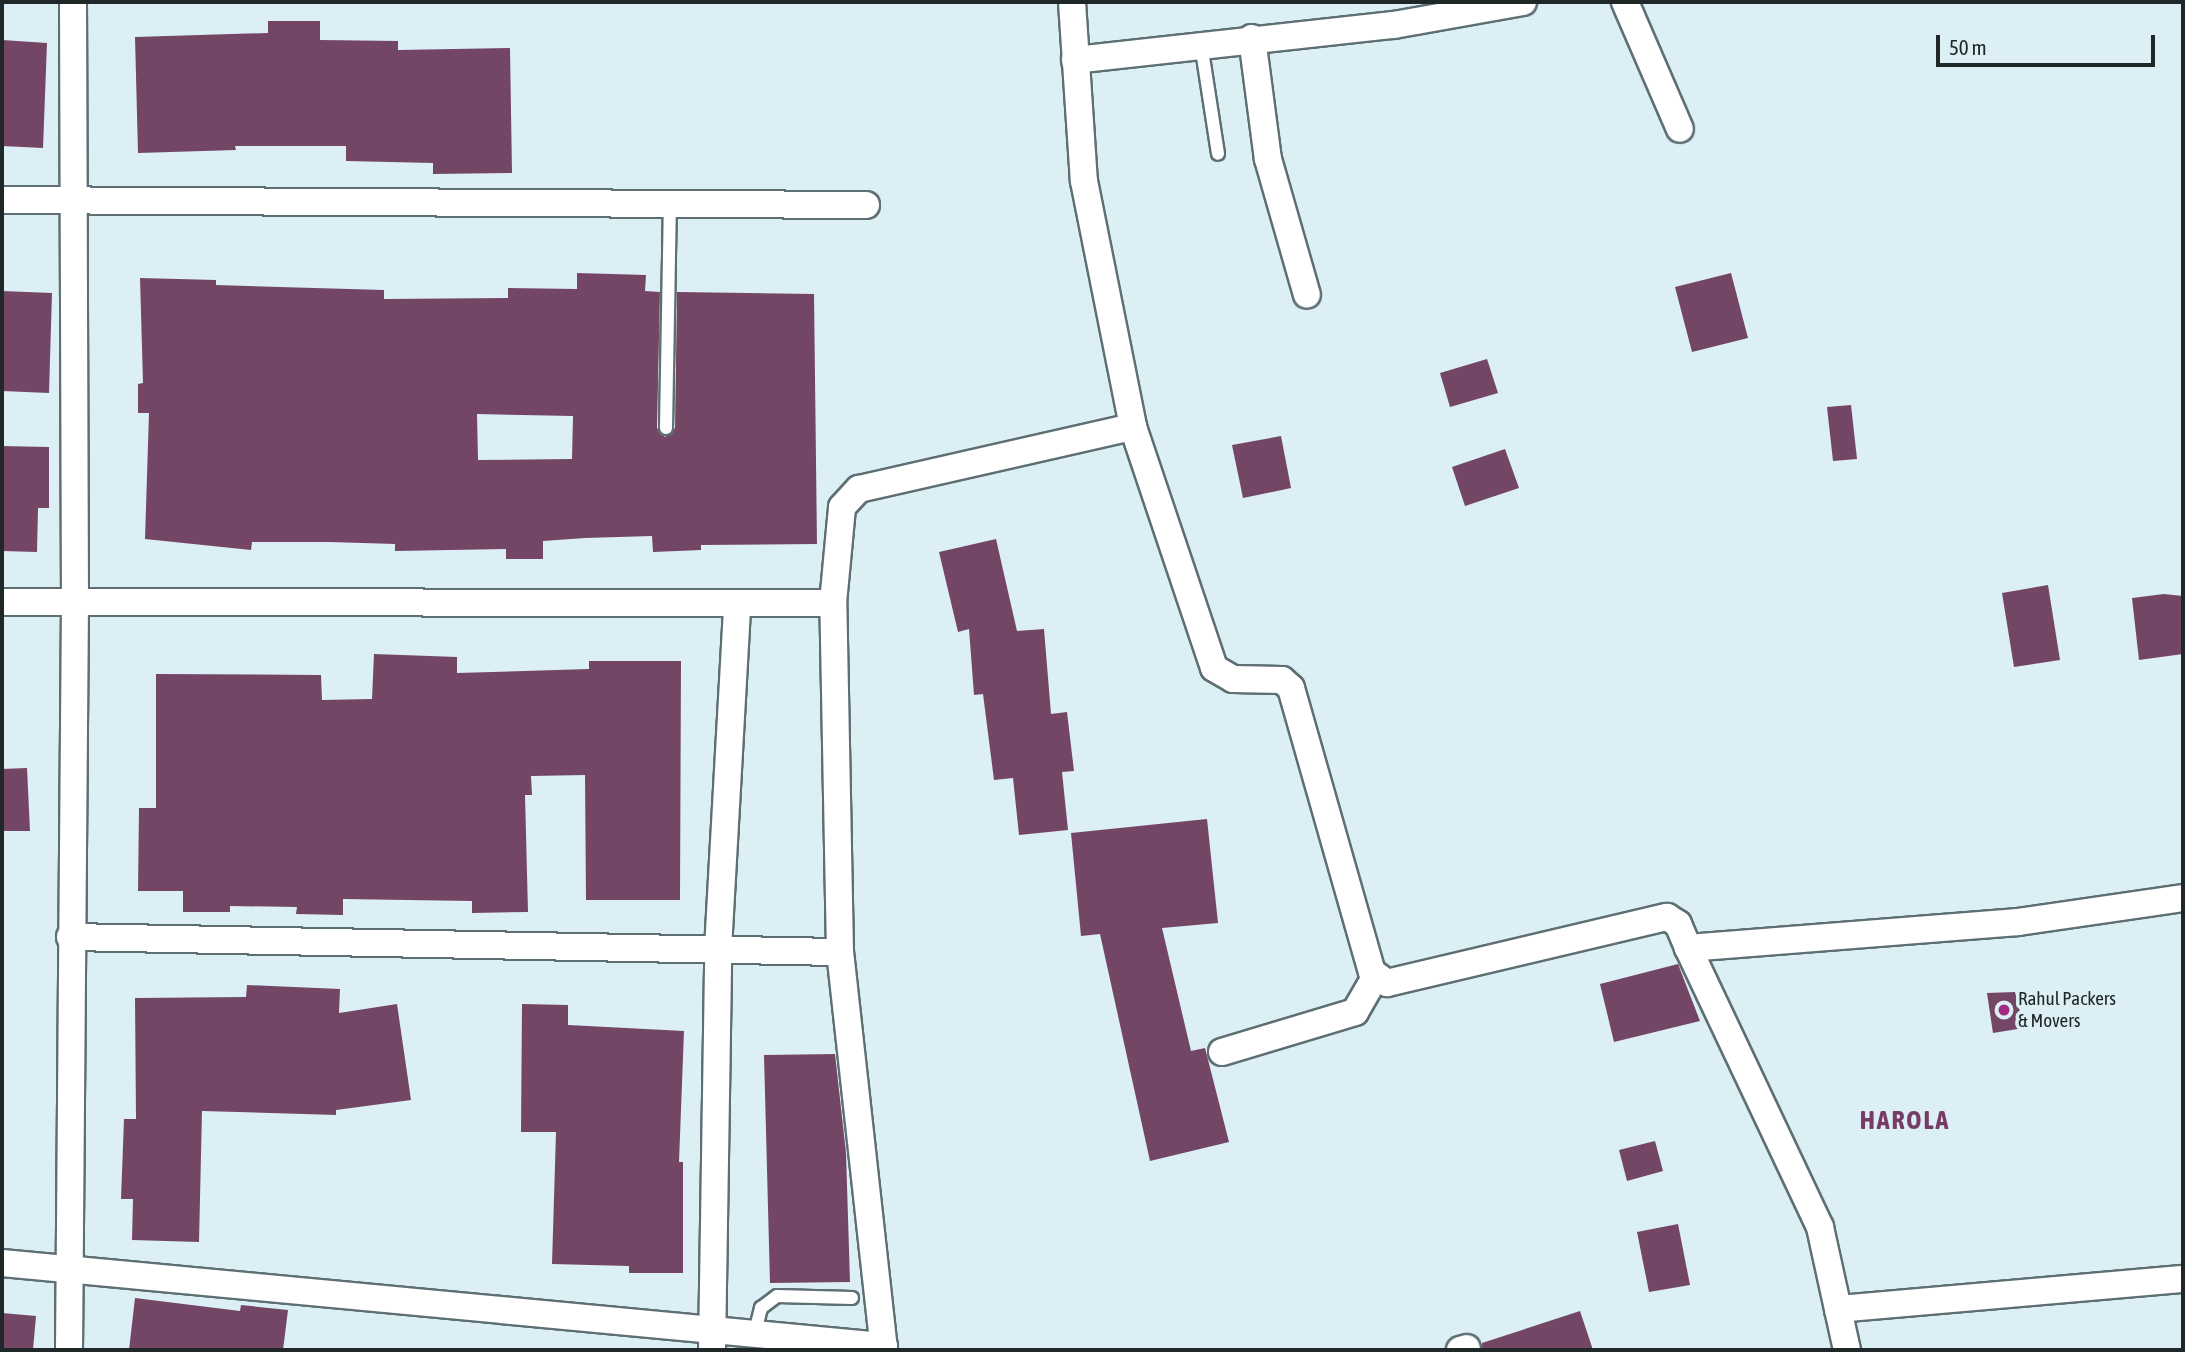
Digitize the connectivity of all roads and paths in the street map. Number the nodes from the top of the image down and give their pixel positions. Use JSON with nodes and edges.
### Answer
{"nodes":[{"id":1,"x":73,"y":2,"type":"edge"},
{"id":2,"x":1072,"y":2,"type":"edge"},
{"id":3,"x":1523,"y":2,"type":"edge"},
{"id":4,"x":1625,"y":2,"type":"edge"},
{"id":5,"x":1252,"y":38,"type":"junction"},
{"id":6,"x":1201,"y":44,"type":"junction"},
{"id":7,"x":1075,"y":60,"type":"junction"},
{"id":8,"x":1680,"y":129,"type":"dead end"},
{"id":9,"x":1219,"y":154,"type":"dead end"},
{"id":10,"x":72,"y":199,"type":"junction"},
{"id":11,"x":2,"y":200,"type":"edge"},
{"id":12,"x":670,"y":204,"type":"junction"},
{"id":13,"x":866,"y":205,"type":"dead end"},
{"id":14,"x":1307,"y":295,"type":"dead end"},
{"id":15,"x":1133,"y":427,"type":"junction"},
{"id":16,"x":666,"y":428,"type":"dead end"},
{"id":17,"x":2,"y":602,"type":"edge"},
{"id":18,"x":75,"y":603,"type":"junction"},
{"id":19,"x":834,"y":603,"type":"junction"},
{"id":20,"x":737,"y":605,"type":"junction"},
{"id":21,"x":2183,"y":898,"type":"edge"},
{"id":22,"x":70,"y":937,"type":"junction"},
{"id":23,"x":1688,"y":948,"type":"junction"},
{"id":24,"x":718,"y":949,"type":"junction"},
{"id":25,"x":840,"y":952,"type":"junction"},
{"id":26,"x":1375,"y":978,"type":"junction"},
{"id":27,"x":1222,"y":1052,"type":"dead end"},
{"id":28,"x":2,"y":1263,"type":"edge"},
{"id":29,"x":69,"y":1269,"type":"junction"},
{"id":30,"x":2183,"y":1279,"type":"edge"},
{"id":31,"x":852,"y":1298,"type":"dead end"},
{"id":32,"x":1838,"y":1309,"type":"junction"},
{"id":33,"x":755,"y":1332,"type":"junction"},
{"id":34,"x":712,"y":1339,"type":"edge"},
{"id":35,"x":884,"y":1348,"type":"edge"},
{"id":36,"x":69,"y":1350,"type":"edge"},
{"id":37,"x":1847,"y":1350,"type":"edge"}],
"edges":[{"from":1,"to":10,"type":"street"},
{"from":2,"to":7,"type":"street"},
{"from":3,"to":5,"type":"street"},
{"from":4,"to":8,"type":"street"},
{"from":5,"to":6,"type":"street"},
{"from":5,"to":14,"type":"street"},
{"from":6,"to":7,"type":"street"},
{"from":6,"to":9,"type":"lane"},
{"from":7,"to":15,"type":"street"},
{"from":10,"to":11,"type":"street"},
{"from":10,"to":12,"type":"street"},
{"from":10,"to":18,"type":"street"},
{"from":12,"to":13,"type":"street"},
{"from":12,"to":16,"type":"lane"},
{"from":15,"to":19,"type":"street"},
{"from":15,"to":26,"type":"street"},
{"from":17,"to":18,"type":"street"},
{"from":18,"to":20,"type":"street"},
{"from":18,"to":22,"type":"street"},
{"from":19,"to":20,"type":"street"},
{"from":19,"to":25,"type":"street"},
{"from":20,"to":24,"type":"street"},
{"from":21,"to":23,"type":"street"},
{"from":22,"to":24,"type":"street"},
{"from":22,"to":29,"type":"street"},
{"from":23,"to":26,"type":"street"},
{"from":23,"to":32,"type":"street"},
{"from":24,"to":25,"type":"street"},
{"from":24,"to":34,"type":"street"},
{"from":25,"to":35,"type":"street"},
{"from":26,"to":27,"type":"street"},
{"from":28,"to":29,"type":"street"},
{"from":29,"to":34,"type":"street"},
{"from":29,"to":36,"type":"street"},
{"from":30,"to":32,"type":"street"},
{"from":31,"to":33,"type":"lane"},
{"from":32,"to":37,"type":"street"},
{"from":33,"to":34,"type":"street"},
{"from":33,"to":35,"type":"street"}]}
